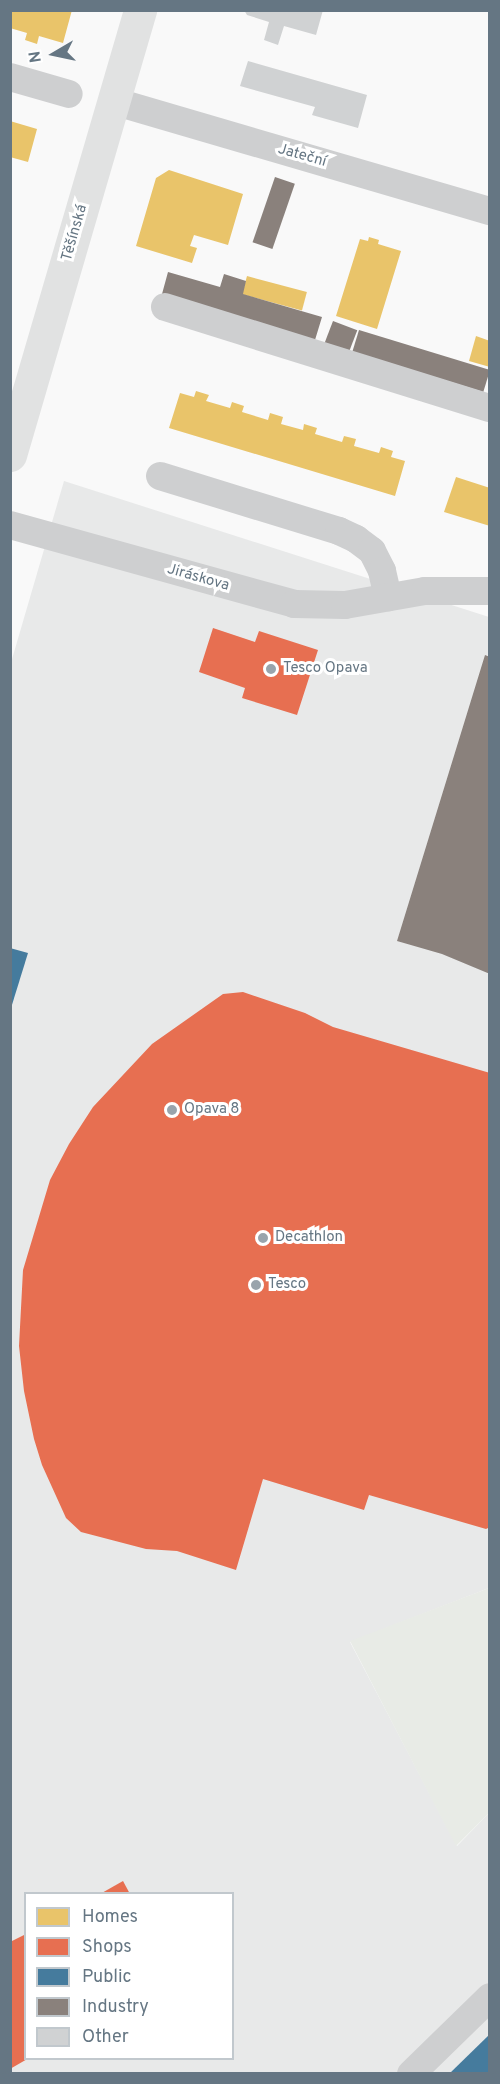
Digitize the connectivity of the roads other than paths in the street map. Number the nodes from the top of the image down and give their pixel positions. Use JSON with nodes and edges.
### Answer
{"nodes":[{"id":1,"x":140,"y":10,"type":"edge"},
{"id":2,"x":10,"y":77,"type":"edge"},
{"id":3,"x":69,"y":94,"type":"dead end"},
{"id":4,"x":114,"y":101,"type":"junction"},
{"id":5,"x":489,"y":211,"type":"edge"},
{"id":6,"x":165,"y":307,"type":"dead end"},
{"id":7,"x":489,"y":408,"type":"edge"},
{"id":8,"x":10,"y":454,"type":"edge"},
{"id":9,"x":160,"y":476,"type":"dead end"},
{"id":10,"x":10,"y":525,"type":"edge"},
{"id":11,"x":489,"y":591,"type":"edge"},
{"id":12,"x":388,"y":597,"type":"junction"},
{"id":13,"x":489,"y":1996,"type":"edge"},
{"id":14,"x":411,"y":2073,"type":"edge"}],
"edges":[{"from":1,"to":4,"type":"street","name":"Těšínská"},
{"from":2,"to":3,"type":"street"},
{"from":4,"to":5,"type":"street","name":"Jateční"},
{"from":4,"to":8,"type":"street","name":"Těšínská"},
{"from":6,"to":7,"type":"street"},
{"from":9,"to":12,"type":"street"},
{"from":10,"to":12,"type":"street","name":"Jiráskova"},
{"from":11,"to":12,"type":"street","name":"Jiráskova"},
{"from":13,"to":14,"type":"street"}]}
